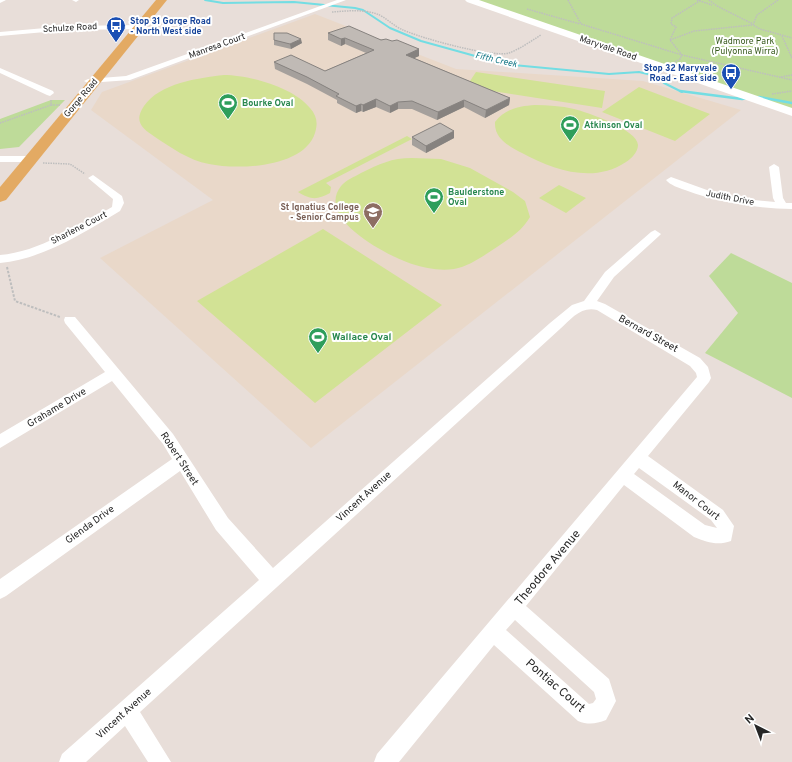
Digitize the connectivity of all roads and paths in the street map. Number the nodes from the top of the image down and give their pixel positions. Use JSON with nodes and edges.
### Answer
{"nodes":[{"id":1,"x":3,"y":0,"type":"edge"},
{"id":2,"x":156,"y":0,"type":"edge"},
{"id":3,"x":162,"y":0,"type":"edge"},
{"id":4,"x":343,"y":0,"type":"edge"},
{"id":5,"x":470,"y":0,"type":"edge"},
{"id":6,"x":568,"y":0,"type":"edge"},
{"id":7,"x":697,"y":0,"type":"edge"},
{"id":8,"x":700,"y":0,"type":"edge"},
{"id":9,"x":708,"y":0,"type":"edge"},
{"id":10,"x":778,"y":0,"type":"edge"},
{"id":11,"x":0,"y":1,"type":"edge"},
{"id":12,"x":716,"y":6,"type":"junction"},
{"id":13,"x":325,"y":7,"type":"junction"},
{"id":14,"x":525,"y":8,"type":"dead end"},
{"id":15,"x":581,"y":24,"type":"junction"},
{"id":16,"x":753,"y":25,"type":"junction"},
{"id":17,"x":136,"y":27,"type":"junction"},
{"id":18,"x":552,"y":29,"type":"junction"},
{"id":19,"x":0,"y":34,"type":"edge"},
{"id":20,"x":782,"y":36,"type":"junction"},
{"id":21,"x":792,"y":38,"type":"edge"},
{"id":22,"x":670,"y":40,"type":"junction"},
{"id":23,"x":682,"y":55,"type":"junction"},
{"id":24,"x":792,"y":58,"type":"edge"},
{"id":25,"x":665,"y":68,"type":"junction"},
{"id":26,"x":0,"y":70,"type":"edge"},
{"id":27,"x":792,"y":75,"type":"edge"},
{"id":28,"x":779,"y":77,"type":"junction"},
{"id":29,"x":792,"y":80,"type":"edge"},
{"id":30,"x":92,"y":81,"type":"junction"},
{"id":31,"x":50,"y":93,"type":"joint"},
{"id":32,"x":51,"y":105,"type":"junction"},
{"id":33,"x":61,"y":105,"type":"dead end"},
{"id":34,"x":792,"y":112,"type":"edge"},
{"id":35,"x":0,"y":123,"type":"edge"},
{"id":36,"x":0,"y":159,"type":"edge"},
{"id":37,"x":27,"y":160,"type":"junction"},
{"id":38,"x":774,"y":167,"type":"dead end"},
{"id":39,"x":93,"y":178,"type":"joint"},
{"id":40,"x":670,"y":180,"type":"dead end"},
{"id":41,"x":0,"y":186,"type":"edge"},
{"id":42,"x":0,"y":197,"type":"edge"},
{"id":43,"x":788,"y":206,"type":"edge"},
{"id":44,"x":655,"y":234,"type":"dead end"},
{"id":45,"x":2,"y":259,"type":"edge"},
{"id":46,"x":589,"y":304,"type":"junction"},
{"id":47,"x":70,"y":320,"type":"joint"},
{"id":48,"x":703,"y":371,"type":"joint"},
{"id":49,"x":114,"y":373,"type":"junction"},
{"id":50,"x":0,"y":442,"type":"edge"},
{"id":51,"x":638,"y":458,"type":"junction"},
{"id":52,"x":181,"y":462,"type":"junction"},
{"id":53,"x":624,"y":476,"type":"junction"},
{"id":54,"x":271,"y":580,"type":"junction"},
{"id":55,"x":0,"y":590,"type":"edge"},
{"id":56,"x":515,"y":608,"type":"junction"},
{"id":57,"x":494,"y":632,"type":"junction"},
{"id":58,"x":128,"y":711,"type":"junction"},
{"id":59,"x":70,"y":762,"type":"edge"},
{"id":60,"x":160,"y":762,"type":"edge"},
{"id":61,"x":385,"y":762,"type":"edge"}],
"edges":[{"from":1,"to":11,"type":"street"},
{"from":2,"to":17,"type":"main road","name":"Gorge Road"},
{"from":3,"to":17,"type":"main road","name":"Gorge Road"},
{"from":4,"to":13,"type":"street","name":"Manresa Court"},
{"from":5,"to":18,"type":"main road","name":"Maryvale Road"},
{"from":6,"to":15,"type":"path"},
{"from":7,"to":8,"type":"path"},
{"from":8,"to":12,"type":"path"},
{"from":8,"to":22,"type":"path"},
{"from":9,"to":12,"type":"path"},
{"from":10,"to":16,"type":"path"},
{"from":12,"to":16,"type":"path"},
{"from":13,"to":18,"type":"path"},
{"from":13,"to":30,"type":"street","name":"Manresa Court"},
{"from":14,"to":15,"type":"path"},
{"from":15,"to":23,"type":"path"},
{"from":16,"to":20,"type":"path"},
{"from":16,"to":22,"type":"path"},
{"from":17,"to":19,"type":"street","name":"Schulze Road"},
{"from":17,"to":30,"type":"main road","name":"Gorge Road"},
{"from":18,"to":25,"type":"main road","name":"Maryvale Road"},
{"from":20,"to":21,"type":"path"},
{"from":20,"to":24,"type":"path"},
{"from":22,"to":23,"type":"path"},
{"from":23,"to":25,"type":"path"},
{"from":23,"to":28,"type":"path"},
{"from":25,"to":34,"type":"main road","name":"Maryvale Road"},
{"from":26,"to":31,"type":"street"},
{"from":27,"to":28,"type":"path"},
{"from":28,"to":29,"type":"path"},
{"from":30,"to":37,"type":"main road","name":"Gorge Road"},
{"from":31,"to":32,"type":"path"},
{"from":32,"to":33,"type":"path"},
{"from":32,"to":35,"type":"path"},
{"from":36,"to":37,"type":"street"},
{"from":37,"to":39,"type":"path"},
{"from":37,"to":41,"type":"main road","name":"Gorge Road"},
{"from":37,"to":42,"type":"main road","name":"Gorge Road"},
{"from":38,"to":43,"type":"street"},
{"from":39,"to":45,"type":"street","name":"Sharlene Court"},
{"from":40,"to":43,"type":"street","name":"Judith Drive"},
{"from":44,"to":46,"type":"street"},
{"from":45,"to":47,"type":"path"},
{"from":46,"to":48,"type":"street","name":"Bernard Street"},
{"from":46,"to":54,"type":"street","name":"Vincent Avenue"},
{"from":47,"to":49,"type":"street","name":"Robert Street"},
{"from":48,"to":51,"type":"street","name":"Theodore Avenue"},
{"from":49,"to":50,"type":"street","name":"Grahame Drive"},
{"from":49,"to":52,"type":"street","name":"Robert Street"},
{"from":51,"to":53,"type":"street","name":"Theodore Avenue"},
{"from":51,"to":53,"type":"street","name":"Manor Court"},
{"from":52,"to":54,"type":"street","name":"Robert Street"},
{"from":52,"to":55,"type":"street","name":"Glenda Drive"},
{"from":53,"to":56,"type":"street","name":"Theodore Avenue"},
{"from":54,"to":58,"type":"street","name":"Vincent Avenue"},
{"from":56,"to":57,"type":"street","name":"Theodore Avenue"},
{"from":56,"to":57,"type":"street","name":"Pontiac Court"},
{"from":57,"to":61,"type":"street","name":"Theodore Avenue"},
{"from":58,"to":59,"type":"street","name":"Vincent Avenue"},
{"from":58,"to":60,"type":"street"}]}
